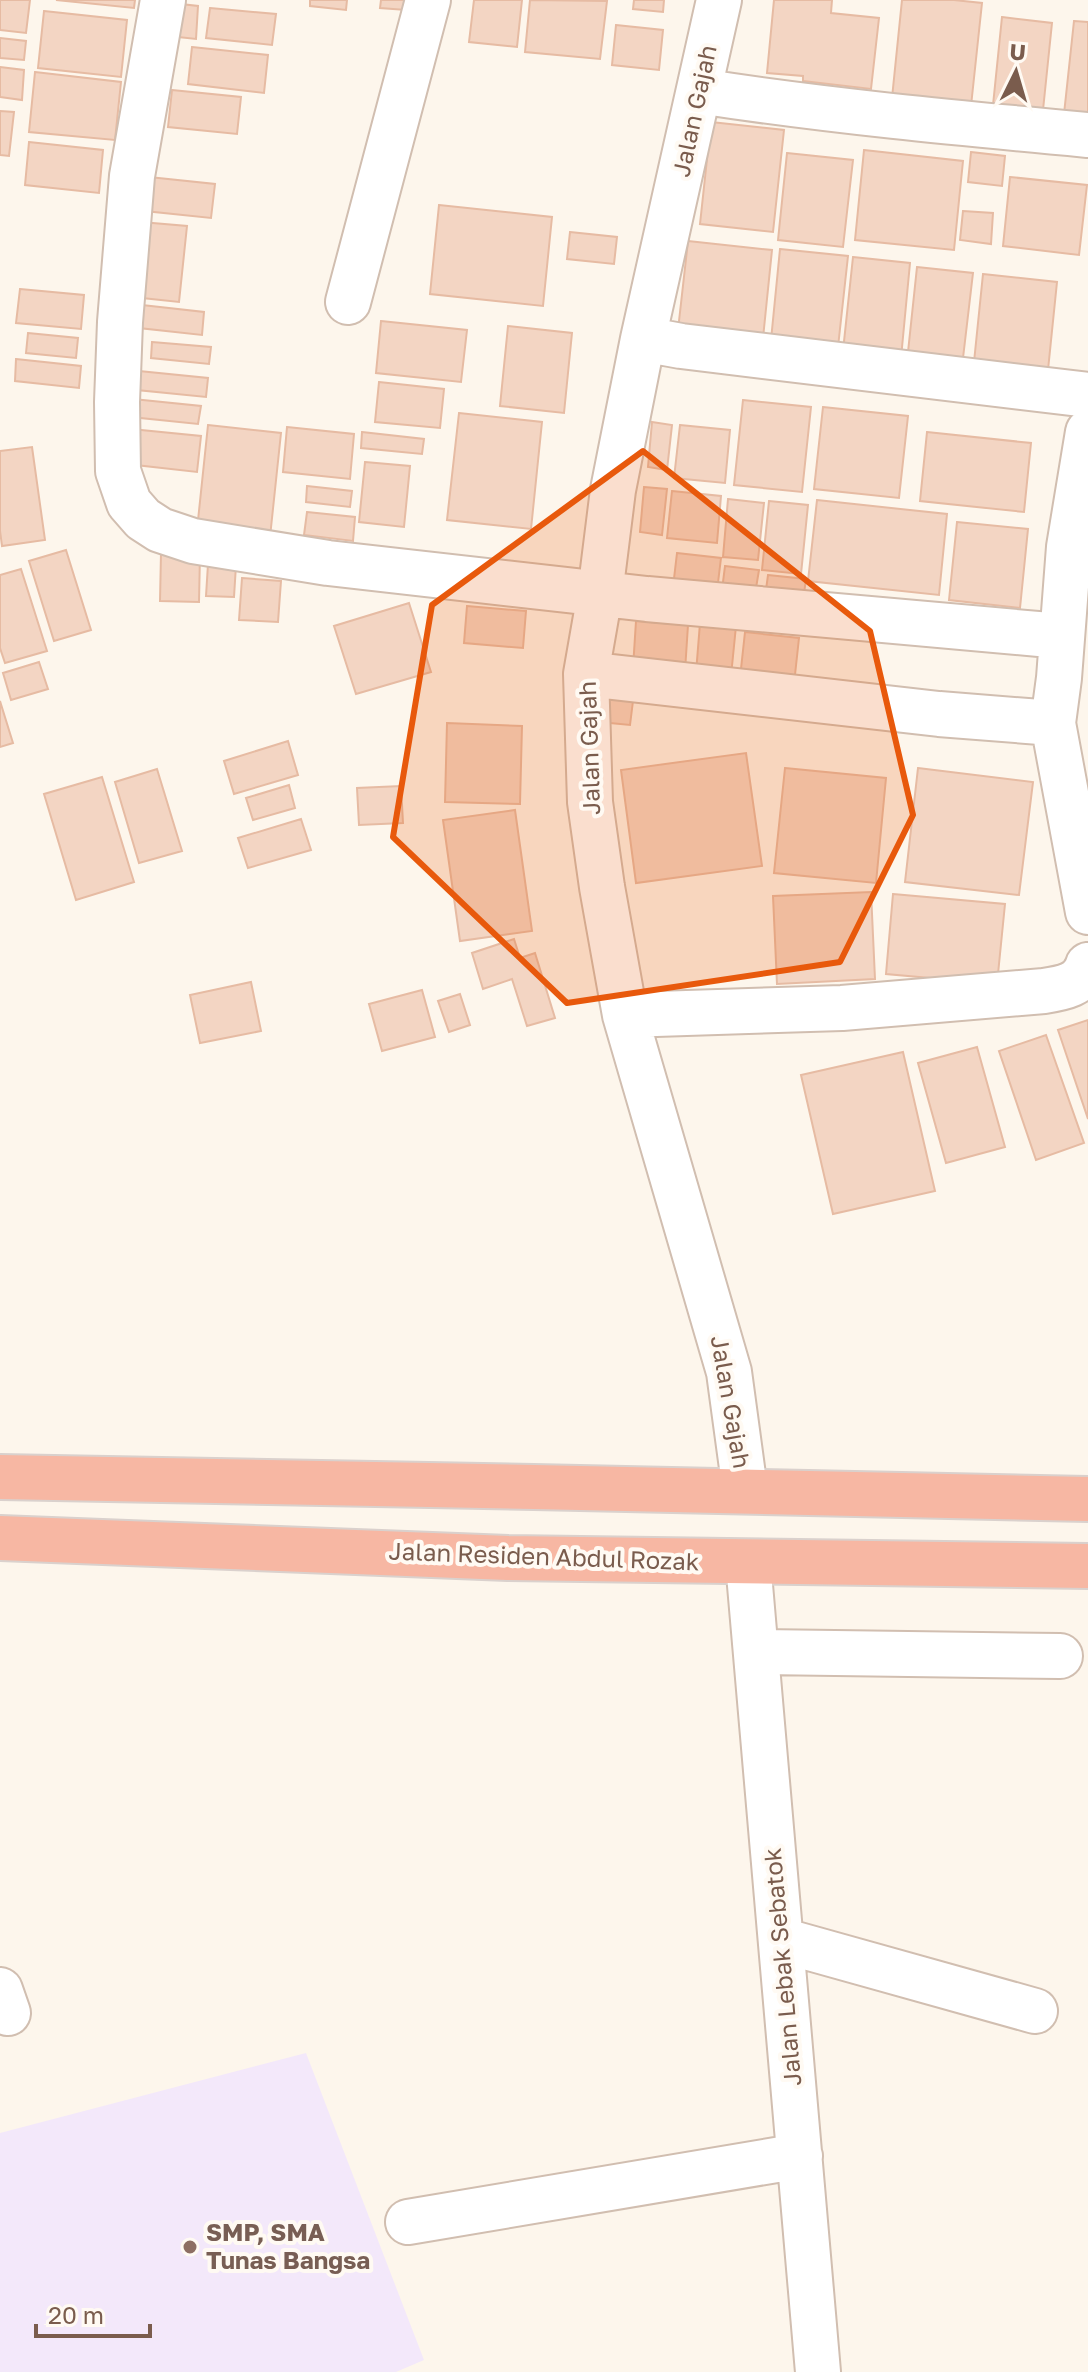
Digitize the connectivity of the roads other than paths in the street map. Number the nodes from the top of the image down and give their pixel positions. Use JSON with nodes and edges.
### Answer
{"nodes":[{"id":1,"x":163,"y":0,"type":"edge"},
{"id":2,"x":428,"y":0,"type":"edge"},
{"id":3,"x":719,"y":0,"type":"edge"},
{"id":4,"x":699,"y":91,"type":"junction"},
{"id":5,"x":1088,"y":135,"type":"edge"},
{"id":6,"x":348,"y":302,"type":"dead end"},
{"id":7,"x":643,"y":339,"type":"junction"},
{"id":8,"x":1088,"y":395,"type":"edge"},
{"id":9,"x":1088,"y":432,"type":"edge"},
{"id":10,"x":600,"y":594,"type":"junction"},
{"id":11,"x":1061,"y":636,"type":"junction"},
{"id":12,"x":586,"y":674,"type":"junction"},
{"id":13,"x":1053,"y":723,"type":"junction"},
{"id":14,"x":1088,"y":912,"type":"edge"},
{"id":15,"x":1088,"y":965,"type":"edge"},
{"id":16,"x":625,"y":1015,"type":"junction"},
{"id":17,"x":0,"y":1477,"type":"edge"},
{"id":18,"x":745,"y":1490,"type":"junction"},
{"id":19,"x":1088,"y":1499,"type":"edge"},
{"id":20,"x":0,"y":1538,"type":"edge"},
{"id":21,"x":748,"y":1562,"type":"junction"},
{"id":22,"x":1088,"y":1566,"type":"edge"},
{"id":23,"x":756,"y":1652,"type":"junction"},
{"id":24,"x":1060,"y":1656,"type":"dead end"},
{"id":25,"x":781,"y":1940,"type":"junction"},
{"id":26,"x":1035,"y":2011,"type":"dead end"},
{"id":27,"x":800,"y":2156,"type":"junction"},
{"id":28,"x":408,"y":2222,"type":"dead end"},
{"id":29,"x":818,"y":2372,"type":"edge"}],
"edges":[{"from":1,"to":10,"type":"street"},
{"from":2,"to":6,"type":"street"},
{"from":3,"to":4,"type":"street","name":"Jalan Gajah"},
{"from":4,"to":5,"type":"street"},
{"from":4,"to":7,"type":"street","name":"Jalan Gajah"},
{"from":7,"to":8,"type":"street"},
{"from":7,"to":10,"type":"street","name":"Jalan Gajah"},
{"from":9,"to":11,"type":"street"},
{"from":10,"to":11,"type":"street"},
{"from":10,"to":12,"type":"street","name":"Jalan Gajah"},
{"from":11,"to":13,"type":"street"},
{"from":12,"to":13,"type":"street"},
{"from":12,"to":16,"type":"street","name":"Jalan Gajah"},
{"from":13,"to":14,"type":"street"},
{"from":15,"to":16,"type":"street"},
{"from":16,"to":18,"type":"street","name":"Jalan Gajah"},
{"from":17,"to":18,"type":"highway"},
{"from":18,"to":19,"type":"highway"},
{"from":20,"to":21,"type":"highway","name":"Jalan Residen Abdul Rozak"},
{"from":21,"to":22,"type":"highway","name":"Jalan Residen Abdul Rozak"},
{"from":21,"to":23,"type":"street","name":"Jalan Lebak Sebatok"},
{"from":23,"to":24,"type":"street"},
{"from":23,"to":25,"type":"street","name":"Jalan Lebak Sebatok"},
{"from":25,"to":26,"type":"street"},
{"from":25,"to":27,"type":"street","name":"Jalan Lebak Sebatok"},
{"from":27,"to":28,"type":"street"},
{"from":27,"to":29,"type":"street","name":"Jalan Lebak Sebatok"}]}
